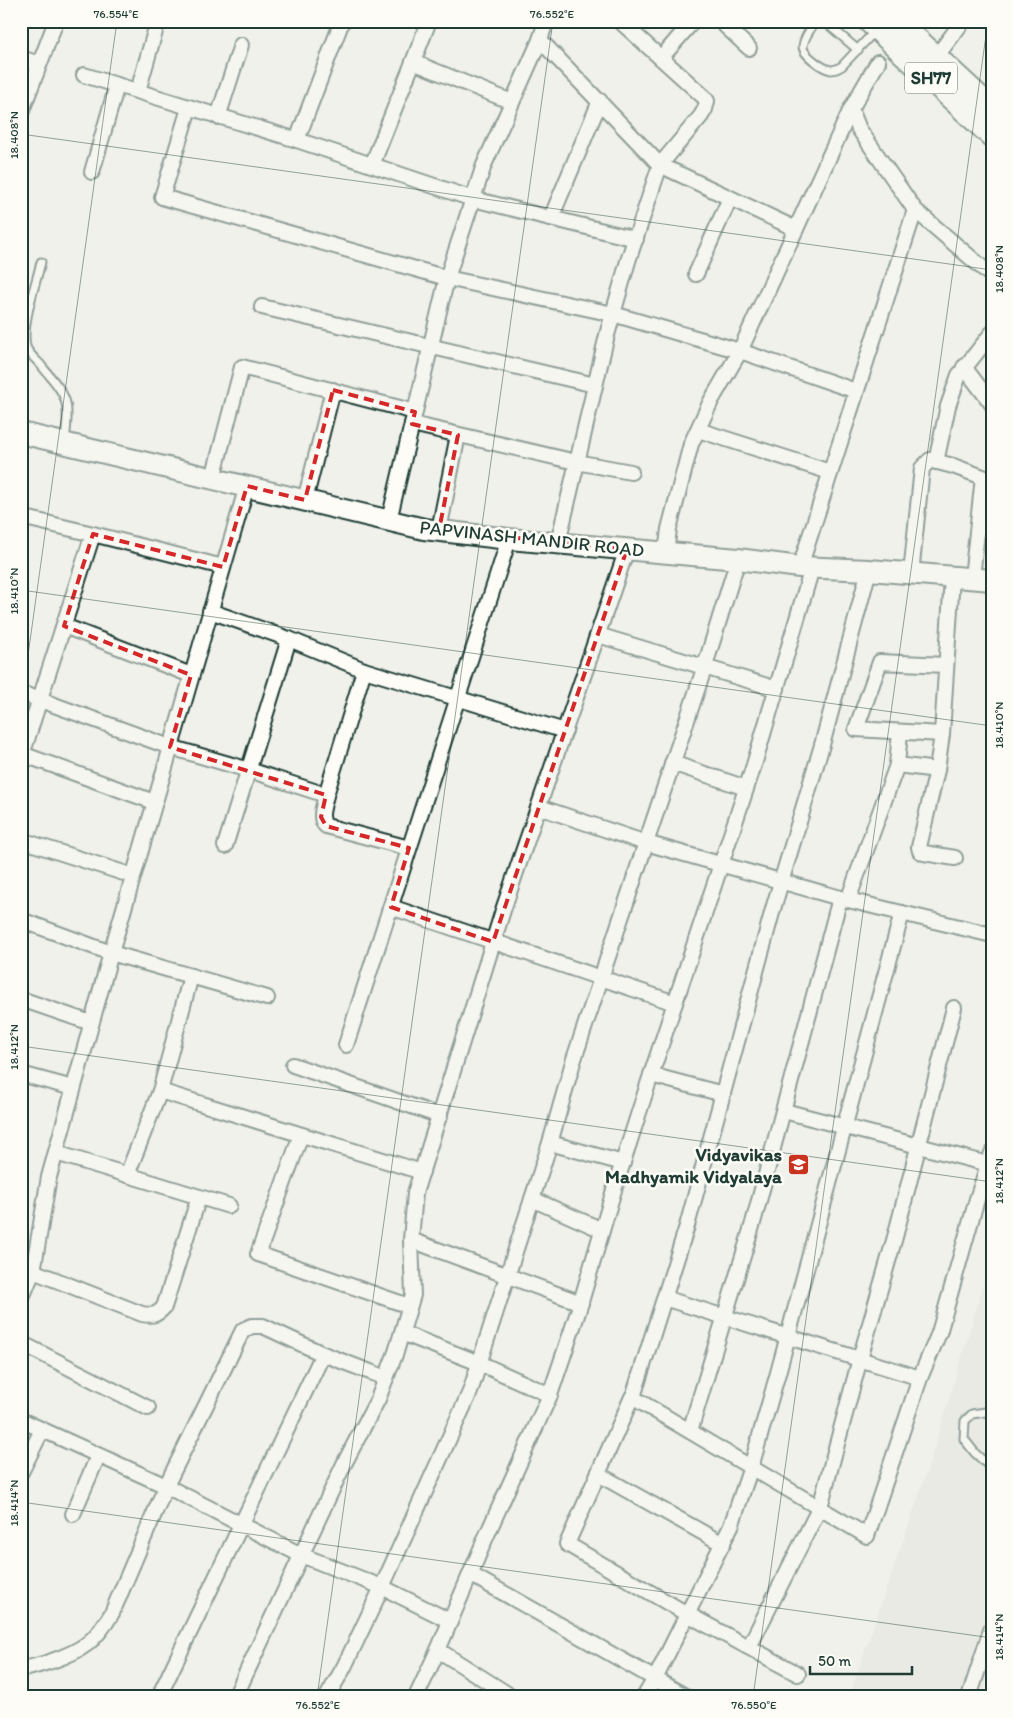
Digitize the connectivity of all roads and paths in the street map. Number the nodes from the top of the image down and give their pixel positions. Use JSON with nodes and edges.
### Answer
{"nodes":[{"id":1,"x":56,"y":21,"type":"edge"},
{"id":2,"x":158,"y":21,"type":"edge"},
{"id":3,"x":342,"y":21,"type":"edge"},
{"id":4,"x":429,"y":21,"type":"edge"},
{"id":5,"x":546,"y":21,"type":"edge"},
{"id":6,"x":620,"y":21,"type":"edge"},
{"id":7,"x":693,"y":21,"type":"edge"},
{"id":8,"x":720,"y":21,"type":"edge"},
{"id":9,"x":816,"y":21,"type":"edge"},
{"id":10,"x":824,"y":21,"type":"edge"},
{"id":11,"x":963,"y":21,"type":"edge"},
{"id":12,"x":881,"y":24,"type":"edge"},
{"id":13,"x":540,"y":40,"type":"junction"},
{"id":14,"x":241,"y":45,"type":"dead end"},
{"id":15,"x":749,"y":48,"type":"dead end"},
{"id":16,"x":858,"y":50,"type":"junction"},
{"id":17,"x":21,"y":58,"type":"edge"},
{"id":18,"x":661,"y":58,"type":"junction"},
{"id":19,"x":936,"y":58,"type":"junction"},
{"id":20,"x":413,"y":62,"type":"junction"},
{"id":21,"x":878,"y":62,"type":"dead end"},
{"id":22,"x":40,"y":64,"type":"junction"},
{"id":23,"x":84,"y":75,"type":"dead end"},
{"id":24,"x":117,"y":85,"type":"junction"},
{"id":25,"x":138,"y":91,"type":"junction"},
{"id":26,"x":512,"y":102,"type":"junction"},
{"id":27,"x":600,"y":102,"type":"junction"},
{"id":28,"x":991,"y":105,"type":"edge"},
{"id":29,"x":189,"y":108,"type":"junction"},
{"id":30,"x":851,"y":109,"type":"junction"},
{"id":31,"x":21,"y":113,"type":"edge"},
{"id":32,"x":218,"y":117,"type":"junction"},
{"id":33,"x":992,"y":136,"type":"edge"},
{"id":34,"x":297,"y":140,"type":"junction"},
{"id":35,"x":372,"y":165,"type":"junction"},
{"id":36,"x":660,"y":165,"type":"junction"},
{"id":37,"x":92,"y":172,"type":"dead end"},
{"id":38,"x":730,"y":198,"type":"junction"},
{"id":39,"x":473,"y":199,"type":"junction"},
{"id":40,"x":915,"y":210,"type":"junction"},
{"id":41,"x":551,"y":218,"type":"junction"},
{"id":42,"x":796,"y":229,"type":"junction"},
{"id":43,"x":636,"y":239,"type":"junction"},
{"id":44,"x":41,"y":262,"type":"dead end"},
{"id":45,"x":696,"y":274,"type":"dead end"},
{"id":46,"x":992,"y":276,"type":"edge"},
{"id":47,"x":447,"y":278,"type":"junction"},
{"id":48,"x":262,"y":308,"type":"dead end"},
{"id":49,"x":613,"y":314,"type":"junction"},
{"id":50,"x":992,"y":332,"type":"edge"},
{"id":51,"x":430,"y":347,"type":"junction"},
{"id":52,"x":740,"y":351,"type":"junction"},
{"id":53,"x":964,"y":368,"type":"junction"},
{"id":54,"x":595,"y":385,"type":"junction"},
{"id":55,"x":333,"y":390,"type":"junction"},
{"id":56,"x":856,"y":391,"type":"junction"},
{"id":57,"x":992,"y":404,"type":"edge"},
{"id":58,"x":414,"y":418,"type":"junction"},
{"id":59,"x":698,"y":430,"type":"junction"},
{"id":60,"x":21,"y":433,"type":"edge"},
{"id":61,"x":458,"y":435,"type":"junction"},
{"id":62,"x":64,"y":443,"type":"junction"},
{"id":63,"x":576,"y":462,"type":"junction"},
{"id":64,"x":936,"y":462,"type":"junction"},
{"id":65,"x":631,"y":472,"type":"dead end"},
{"id":66,"x":830,"y":472,"type":"junction"},
{"id":67,"x":213,"y":478,"type":"junction"},
{"id":68,"x":247,"y":486,"type":"junction"},
{"id":69,"x":305,"y":500,"type":"junction"},
{"id":70,"x":22,"y":518,"type":"edge"},
{"id":71,"x":389,"y":520,"type":"junction"},
{"id":72,"x":439,"y":530,"type":"junction"},
{"id":73,"x":93,"y":534,"type":"junction"},
{"id":74,"x":509,"y":539,"type":"junction"},
{"id":75,"x":558,"y":543,"type":"junction"},
{"id":76,"x":627,"y":549,"type":"junction"},
{"id":77,"x":666,"y":553,"type":"junction"},
{"id":78,"x":738,"y":559,"type":"junction"},
{"id":79,"x":223,"y":567,"type":"junction"},
{"id":80,"x":806,"y":568,"type":"junction"},
{"id":81,"x":869,"y":570,"type":"junction"},
{"id":82,"x":911,"y":574,"type":"junction"},
{"id":83,"x":952,"y":577,"type":"junction"},
{"id":84,"x":982,"y":579,"type":"edge"},
{"id":85,"x":210,"y":612,"type":"junction"},
{"id":86,"x":64,"y":626,"type":"junction"},
{"id":87,"x":598,"y":635,"type":"junction"},
{"id":88,"x":289,"y":640,"type":"junction"},
{"id":89,"x":946,"y":665,"type":"junction"},
{"id":90,"x":704,"y":669,"type":"junction"},
{"id":91,"x":364,"y":670,"type":"junction"},
{"id":92,"x":191,"y":674,"type":"junction"},
{"id":93,"x":777,"y":689,"type":"junction"},
{"id":94,"x":21,"y":692,"type":"edge"},
{"id":95,"x":458,"y":698,"type":"junction"},
{"id":96,"x":41,"y":699,"type":"junction"},
{"id":97,"x":565,"y":731,"type":"junction"},
{"id":98,"x":900,"y":732,"type":"junction"},
{"id":99,"x":942,"y":734,"type":"junction"},
{"id":100,"x":170,"y":747,"type":"junction"},
{"id":101,"x":22,"y":756,"type":"edge"},
{"id":102,"x":672,"y":763,"type":"junction"},
{"id":103,"x":897,"y":765,"type":"junction"},
{"id":104,"x":249,"y":770,"type":"junction"},
{"id":105,"x":937,"y":770,"type":"junction"},
{"id":106,"x":746,"y":788,"type":"junction"},
{"id":107,"x":326,"y":795,"type":"junction"},
{"id":108,"x":154,"y":802,"type":"junction"},
{"id":109,"x":539,"y":807,"type":"junction"},
{"id":110,"x":21,"y":840,"type":"edge"},
{"id":111,"x":646,"y":843,"type":"junction"},
{"id":112,"x":225,"y":846,"type":"dead end"},
{"id":113,"x":409,"y":848,"type":"junction"},
{"id":114,"x":955,"y":858,"type":"dead end"},
{"id":115,"x":721,"y":864,"type":"junction"},
{"id":116,"x":133,"y":876,"type":"junction"},
{"id":117,"x":781,"y":881,"type":"junction"},
{"id":118,"x":844,"y":899,"type":"junction"},
{"id":119,"x":391,"y":907,"type":"junction"},
{"id":120,"x":902,"y":913,"type":"junction"},
{"id":121,"x":21,"y":920,"type":"edge"},
{"id":122,"x":992,"y":935,"type":"edge"},
{"id":123,"x":493,"y":942,"type":"junction"},
{"id":124,"x":111,"y":953,"type":"junction"},
{"id":125,"x":192,"y":976,"type":"junction"},
{"id":126,"x":601,"y":978,"type":"junction"},
{"id":127,"x":267,"y":998,"type":"dead end"},
{"id":128,"x":21,"y":999,"type":"edge"},
{"id":129,"x":675,"y":1002,"type":"junction"},
{"id":130,"x":954,"y":1008,"type":"dead end"},
{"id":131,"x":91,"y":1023,"type":"junction"},
{"id":132,"x":346,"y":1045,"type":"dead end"},
{"id":133,"x":293,"y":1065,"type":"dead end"},
{"id":134,"x":21,"y":1074,"type":"edge"},
{"id":135,"x":651,"y":1075,"type":"junction"},
{"id":136,"x":73,"y":1088,"type":"junction"},
{"id":137,"x":160,"y":1091,"type":"junction"},
{"id":138,"x":723,"y":1094,"type":"junction"},
{"id":139,"x":784,"y":1111,"type":"junction"},
{"id":140,"x":440,"y":1116,"type":"junction"},
{"id":141,"x":844,"y":1127,"type":"junction"},
{"id":142,"x":301,"y":1136,"type":"junction"},
{"id":143,"x":550,"y":1143,"type":"junction"},
{"id":144,"x":918,"y":1147,"type":"junction"},
{"id":145,"x":56,"y":1153,"type":"junction"},
{"id":146,"x":990,"y":1158,"type":"edge"},
{"id":147,"x":623,"y":1163,"type":"junction"},
{"id":148,"x":422,"y":1172,"type":"junction"},
{"id":149,"x":127,"y":1175,"type":"junction"},
{"id":150,"x":199,"y":1197,"type":"junction"},
{"id":151,"x":532,"y":1200,"type":"junction"},
{"id":152,"x":229,"y":1206,"type":"dead end"},
{"id":153,"x":602,"y":1230,"type":"junction"},
{"id":154,"x":411,"y":1240,"type":"junction"},
{"id":155,"x":27,"y":1268,"type":"edge"},
{"id":156,"x":507,"y":1275,"type":"junction"},
{"id":157,"x":664,"y":1298,"type":"junction"},
{"id":158,"x":21,"y":1300,"type":"edge"},
{"id":159,"x":581,"y":1303,"type":"junction"},
{"id":160,"x":409,"y":1306,"type":"junction"},
{"id":161,"x":725,"y":1317,"type":"junction"},
{"id":162,"x":402,"y":1333,"type":"junction"},
{"id":163,"x":788,"y":1336,"type":"junction"},
{"id":164,"x":21,"y":1343,"type":"edge"},
{"id":165,"x":323,"y":1354,"type":"junction"},
{"id":166,"x":860,"y":1359,"type":"junction"},
{"id":167,"x":479,"y":1363,"type":"junction"},
{"id":168,"x":386,"y":1378,"type":"junction"},
{"id":169,"x":920,"y":1378,"type":"junction"},
{"id":170,"x":550,"y":1395,"type":"junction"},
{"id":171,"x":633,"y":1397,"type":"junction"},
{"id":172,"x":148,"y":1408,"type":"dead end"},
{"id":173,"x":992,"y":1411,"type":"edge"},
{"id":174,"x":21,"y":1420,"type":"edge"},
{"id":175,"x":42,"y":1430,"type":"junction"},
{"id":176,"x":690,"y":1431,"type":"junction"},
{"id":177,"x":98,"y":1456,"type":"junction"},
{"id":178,"x":751,"y":1466,"type":"junction"},
{"id":179,"x":992,"y":1469,"type":"edge"},
{"id":180,"x":21,"y":1472,"type":"edge"},
{"id":181,"x":598,"y":1474,"type":"junction"},
{"id":182,"x":166,"y":1486,"type":"junction"},
{"id":183,"x":820,"y":1507,"type":"junction"},
{"id":184,"x":73,"y":1514,"type":"dead end"},
{"id":185,"x":241,"y":1524,"type":"junction"},
{"id":186,"x":723,"y":1544,"type":"junction"},
{"id":187,"x":301,"y":1555,"type":"junction"},
{"id":188,"x":470,"y":1574,"type":"junction"},
{"id":189,"x":382,"y":1587,"type":"junction"},
{"id":190,"x":687,"y":1614,"type":"junction"},
{"id":191,"x":450,"y":1621,"type":"junction"},
{"id":192,"x":992,"y":1627,"type":"edge"},
{"id":193,"x":749,"y":1647,"type":"junction"},
{"id":194,"x":438,"y":1650,"type":"junction"},
{"id":195,"x":21,"y":1669,"type":"edge"},
{"id":196,"x":798,"y":1674,"type":"dead end"},
{"id":197,"x":655,"y":1678,"type":"junction"},
{"id":198,"x":162,"y":1690,"type":"dead end"},
{"id":199,"x":235,"y":1697,"type":"edge"},
{"id":200,"x":327,"y":1697,"type":"edge"},
{"id":201,"x":416,"y":1697,"type":"edge"},
{"id":202,"x":512,"y":1697,"type":"edge"},
{"id":203,"x":644,"y":1697,"type":"edge"},
{"id":204,"x":687,"y":1697,"type":"edge"},
{"id":205,"x":969,"y":1697,"type":"edge"}],
"edges":[{"from":1,"to":22,"type":"street"},
{"from":2,"to":25,"type":"street"},
{"from":3,"to":34,"type":"street"},
{"from":4,"to":20,"type":"street"},
{"from":5,"to":13,"type":"street"},
{"from":6,"to":18,"type":"street"},
{"from":7,"to":18,"type":"street"},
{"from":8,"to":15,"type":"street"},
{"from":9,"to":16,"type":"lane"},
{"from":10,"to":16,"type":"lane"},
{"from":11,"to":19,"type":"street"},
{"from":12,"to":16,"type":"lane"},
{"from":12,"to":19,"type":"main road","number":"SH77"},
{"from":12,"to":33,"type":"main road","number":"SH77"},
{"from":13,"to":26,"type":"street"},
{"from":13,"to":27,"type":"street"},
{"from":14,"to":32,"type":"street"},
{"from":17,"to":22,"type":"street"},
{"from":18,"to":36,"type":"street"},
{"from":19,"to":28,"type":"main road","number":"SH77"},
{"from":20,"to":26,"type":"street"},
{"from":20,"to":35,"type":"street"},
{"from":21,"to":30,"type":"street"},
{"from":22,"to":31,"type":"street"},
{"from":23,"to":24,"type":"street"},
{"from":24,"to":25,"type":"street"},
{"from":24,"to":37,"type":"street"},
{"from":25,"to":29,"type":"street"},
{"from":26,"to":39,"type":"street"},
{"from":27,"to":36,"type":"street"},
{"from":27,"to":41,"type":"street"},
{"from":29,"to":32,"type":"street"},
{"from":29,"to":47,"type":"street"},
{"from":30,"to":40,"type":"street"},
{"from":30,"to":42,"type":"street"},
{"from":32,"to":34,"type":"street"},
{"from":34,"to":35,"type":"street"},
{"from":35,"to":39,"type":"street"},
{"from":36,"to":38,"type":"street"},
{"from":36,"to":43,"type":"street"},
{"from":38,"to":42,"type":"street"},
{"from":38,"to":45,"type":"street"},
{"from":39,"to":41,"type":"street"},
{"from":39,"to":47,"type":"street"},
{"from":40,"to":46,"type":"street"},
{"from":40,"to":56,"type":"street"},
{"from":41,"to":43,"type":"street"},
{"from":42,"to":52,"type":"street"},
{"from":43,"to":49,"type":"street"},
{"from":44,"to":62,"type":"lane"},
{"from":47,"to":49,"type":"street"},
{"from":47,"to":51,"type":"street"},
{"from":48,"to":51,"type":"street"},
{"from":49,"to":52,"type":"street"},
{"from":49,"to":54,"type":"street"},
{"from":50,"to":53,"type":"street"},
{"from":51,"to":54,"type":"street"},
{"from":51,"to":58,"type":"street"},
{"from":52,"to":56,"type":"street"},
{"from":52,"to":59,"type":"street"},
{"from":53,"to":57,"type":"street"},
{"from":53,"to":64,"type":"street"},
{"from":54,"to":63,"type":"street"},
{"from":55,"to":58,"type":"street"},
{"from":55,"to":67,"type":"street"},
{"from":55,"to":69,"type":"street"},
{"from":56,"to":66,"type":"street"},
{"from":58,"to":61,"type":"street"},
{"from":58,"to":71,"type":"street"},
{"from":59,"to":66,"type":"street"},
{"from":59,"to":77,"type":"street"},
{"from":60,"to":62,"type":"street","name":"PAPVINASH MANDIR ROAD"},
{"from":61,"to":63,"type":"street"},
{"from":61,"to":72,"type":"street"},
{"from":62,"to":67,"type":"street","name":"PAPVINASH MANDIR ROAD"},
{"from":63,"to":65,"type":"street"},
{"from":63,"to":75,"type":"street"},
{"from":64,"to":82,"type":"street"},
{"from":64,"to":84,"type":"street"},
{"from":66,"to":80,"type":"street"},
{"from":67,"to":68,"type":"street","name":"PAPVINASH MANDIR ROAD"},
{"from":68,"to":69,"type":"street","name":"PAPVINASH MANDIR ROAD"},
{"from":68,"to":79,"type":"street"},
{"from":69,"to":71,"type":"street","name":"PAPVINASH MANDIR ROAD"},
{"from":70,"to":73,"type":"street"},
{"from":71,"to":72,"type":"street","name":"PAPVINASH MANDIR ROAD"},
{"from":72,"to":74,"type":"street","name":"PAPVINASH MANDIR ROAD"},
{"from":73,"to":79,"type":"street"},
{"from":73,"to":86,"type":"street"},
{"from":74,"to":75,"type":"street","name":"PAPVINASH MANDIR ROAD"},
{"from":74,"to":95,"type":"street"},
{"from":75,"to":76,"type":"street","name":"PAPVINASH MANDIR ROAD"},
{"from":76,"to":77,"type":"street","name":"PAPVINASH MANDIR ROAD"},
{"from":76,"to":87,"type":"street"},
{"from":77,"to":78,"type":"street","name":"PAPVINASH MANDIR ROAD"},
{"from":78,"to":80,"type":"street","name":"PAPVINASH MANDIR ROAD"},
{"from":78,"to":90,"type":"street"},
{"from":79,"to":85,"type":"street"},
{"from":80,"to":81,"type":"street","name":"PAPVINASH MANDIR ROAD"},
{"from":80,"to":93,"type":"street"},
{"from":81,"to":82,"type":"street","name":"PAPVINASH MANDIR ROAD"},
{"from":81,"to":117,"type":"street"},
{"from":82,"to":83,"type":"street","name":"PAPVINASH MANDIR ROAD"},
{"from":83,"to":84,"type":"street","name":"PAPVINASH MANDIR ROAD"},
{"from":83,"to":89,"type":"street"},
{"from":85,"to":88,"type":"street"},
{"from":85,"to":92,"type":"street"},
{"from":86,"to":92,"type":"street"},
{"from":86,"to":96,"type":"street"},
{"from":87,"to":90,"type":"street"},
{"from":87,"to":97,"type":"street"},
{"from":88,"to":91,"type":"street"},
{"from":88,"to":104,"type":"street"},
{"from":89,"to":98,"type":"street"},
{"from":89,"to":99,"type":"street"},
{"from":90,"to":93,"type":"street"},
{"from":90,"to":102,"type":"street"},
{"from":91,"to":95,"type":"street"},
{"from":91,"to":107,"type":"street"},
{"from":92,"to":100,"type":"street"},
{"from":93,"to":106,"type":"street"},
{"from":94,"to":96,"type":"street"},
{"from":95,"to":97,"type":"street"},
{"from":95,"to":113,"type":"street"},
{"from":96,"to":100,"type":"street"},
{"from":96,"to":101,"type":"street"},
{"from":97,"to":109,"type":"street"},
{"from":98,"to":99,"type":"street"},
{"from":98,"to":103,"type":"street"},
{"from":99,"to":105,"type":"street"},
{"from":100,"to":104,"type":"street"},
{"from":100,"to":108,"type":"street"},
{"from":101,"to":108,"type":"street"},
{"from":102,"to":106,"type":"street"},
{"from":102,"to":111,"type":"street"},
{"from":103,"to":105,"type":"street"},
{"from":103,"to":118,"type":"street"},
{"from":104,"to":107,"type":"street"},
{"from":104,"to":112,"type":"street"},
{"from":105,"to":114,"type":"street"},
{"from":106,"to":115,"type":"street"},
{"from":107,"to":113,"type":"street"},
{"from":108,"to":116,"type":"street"},
{"from":109,"to":111,"type":"street"},
{"from":109,"to":123,"type":"street"},
{"from":110,"to":116,"type":"street"},
{"from":111,"to":115,"type":"street"},
{"from":111,"to":126,"type":"street"},
{"from":113,"to":119,"type":"street"},
{"from":115,"to":117,"type":"street"},
{"from":115,"to":129,"type":"street"},
{"from":116,"to":124,"type":"street"},
{"from":117,"to":118,"type":"street"},
{"from":117,"to":138,"type":"street"},
{"from":118,"to":120,"type":"street"},
{"from":118,"to":139,"type":"street"},
{"from":119,"to":123,"type":"street"},
{"from":119,"to":132,"type":"street"},
{"from":120,"to":122,"type":"street"},
{"from":120,"to":141,"type":"street"},
{"from":121,"to":124,"type":"street"},
{"from":123,"to":126,"type":"street"},
{"from":123,"to":140,"type":"street"},
{"from":124,"to":125,"type":"street"},
{"from":124,"to":131,"type":"street"},
{"from":125,"to":127,"type":"street"},
{"from":125,"to":137,"type":"street"},
{"from":126,"to":129,"type":"street"},
{"from":126,"to":143,"type":"street"},
{"from":128,"to":131,"type":"street"},
{"from":129,"to":135,"type":"street"},
{"from":130,"to":144,"type":"street"},
{"from":131,"to":136,"type":"street"},
{"from":133,"to":140,"type":"street"},
{"from":134,"to":136,"type":"street"},
{"from":135,"to":138,"type":"street"},
{"from":135,"to":147,"type":"street"},
{"from":136,"to":145,"type":"street"},
{"from":137,"to":142,"type":"street"},
{"from":137,"to":149,"type":"street"},
{"from":138,"to":157,"type":"street"},
{"from":139,"to":141,"type":"street"},
{"from":139,"to":161,"type":"street"},
{"from":140,"to":148,"type":"street"},
{"from":141,"to":144,"type":"street"},
{"from":141,"to":163,"type":"street"},
{"from":142,"to":148,"type":"street"},
{"from":142,"to":160,"type":"street"},
{"from":143,"to":147,"type":"street"},
{"from":143,"to":151,"type":"street"},
{"from":144,"to":146,"type":"street"},
{"from":144,"to":166,"type":"street"},
{"from":145,"to":149,"type":"street"},
{"from":145,"to":155,"type":"street"},
{"from":146,"to":169,"type":"street"},
{"from":147,"to":153,"type":"street"},
{"from":148,"to":154,"type":"street"},
{"from":149,"to":150,"type":"street"},
{"from":150,"to":152,"type":"street"},
{"from":150,"to":155,"type":"street"},
{"from":151,"to":153,"type":"street"},
{"from":151,"to":156,"type":"street"},
{"from":153,"to":159,"type":"street"},
{"from":154,"to":156,"type":"street"},
{"from":154,"to":160,"type":"street"},
{"from":155,"to":158,"type":"street"},
{"from":156,"to":159,"type":"street"},
{"from":156,"to":167,"type":"street"},
{"from":157,"to":161,"type":"street"},
{"from":157,"to":171,"type":"street"},
{"from":159,"to":170,"type":"street"},
{"from":160,"to":162,"type":"street"},
{"from":161,"to":163,"type":"street"},
{"from":161,"to":176,"type":"street"},
{"from":162,"to":167,"type":"street"},
{"from":162,"to":168,"type":"street"},
{"from":163,"to":166,"type":"street"},
{"from":163,"to":178,"type":"street"},
{"from":164,"to":172,"type":"street"},
{"from":165,"to":168,"type":"street"},
{"from":165,"to":182,"type":"street"},
{"from":165,"to":185,"type":"street"},
{"from":166,"to":169,"type":"street"},
{"from":166,"to":183,"type":"street"},
{"from":167,"to":170,"type":"street"},
{"from":167,"to":189,"type":"street"},
{"from":168,"to":187,"type":"street"},
{"from":169,"to":183,"type":"street"},
{"from":170,"to":188,"type":"street"},
{"from":171,"to":176,"type":"street"},
{"from":171,"to":181,"type":"street"},
{"from":173,"to":179,"type":"lane"},
{"from":174,"to":175,"type":"street"},
{"from":175,"to":177,"type":"street"},
{"from":175,"to":180,"type":"street"},
{"from":176,"to":178,"type":"street"},
{"from":177,"to":182,"type":"street"},
{"from":177,"to":184,"type":"street"},
{"from":178,"to":183,"type":"street"},
{"from":178,"to":186,"type":"street"},
{"from":181,"to":186,"type":"street"},
{"from":181,"to":190,"type":"street"},
{"from":182,"to":185,"type":"street"},
{"from":182,"to":195,"type":"street"},
{"from":183,"to":193,"type":"street"},
{"from":185,"to":187,"type":"street"},
{"from":185,"to":198,"type":"street"},
{"from":186,"to":190,"type":"street"},
{"from":187,"to":189,"type":"street"},
{"from":187,"to":199,"type":"street"},
{"from":188,"to":191,"type":"street"},
{"from":188,"to":197,"type":"street"},
{"from":189,"to":191,"type":"street"},
{"from":189,"to":200,"type":"street"},
{"from":190,"to":193,"type":"street"},
{"from":190,"to":197,"type":"street"},
{"from":191,"to":194,"type":"street"},
{"from":192,"to":205,"type":"street"},
{"from":193,"to":196,"type":"street"},
{"from":194,"to":201,"type":"street"},
{"from":194,"to":202,"type":"street"},
{"from":197,"to":203,"type":"street"},
{"from":197,"to":204,"type":"street"}]}
